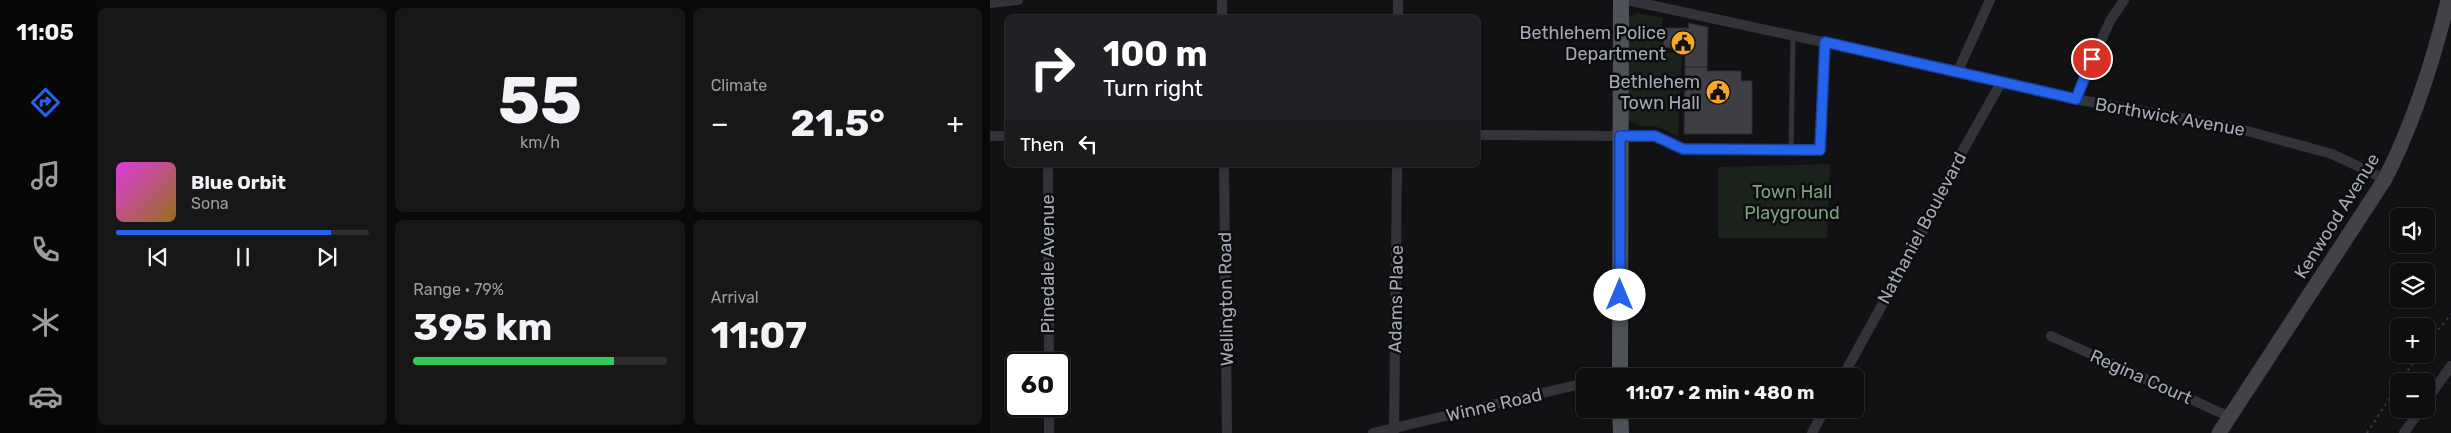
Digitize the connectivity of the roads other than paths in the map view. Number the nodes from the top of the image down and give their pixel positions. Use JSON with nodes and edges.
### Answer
{"nodes":[{"id":1,"x":1018,"y":0,"type":"edge"},
{"id":2,"x":1222,"y":0,"type":"edge"},
{"id":3,"x":1398,"y":0,"type":"edge"},
{"id":4,"x":1621,"y":0,"type":"edge"},
{"id":5,"x":1627,"y":0,"type":"edge"},
{"id":6,"x":1990,"y":0,"type":"edge"},
{"id":7,"x":2124,"y":0,"type":"edge"},
{"id":8,"x":2448,"y":0,"type":"edge"},
{"id":9,"x":990,"y":3,"type":"edge"},
{"id":10,"x":1222,"y":15,"type":"edge"},
{"id":11,"x":1398,"y":15,"type":"edge"},
{"id":12,"x":1793,"y":35,"type":"junction"},
{"id":13,"x":1825,"y":42,"type":"junction"},
{"id":14,"x":1958,"y":71,"type":"junction"},
{"id":15,"x":2002,"y":81,"type":"junction"},
{"id":16,"x":2076,"y":99,"type":"junction"},
{"id":17,"x":1480,"y":135,"type":"edge"},
{"id":18,"x":990,"y":136,"type":"edge"},
{"id":19,"x":1005,"y":136,"type":"edge"},
{"id":20,"x":1620,"y":136,"type":"junction"},
{"id":21,"x":1791,"y":151,"type":"junction"},
{"id":22,"x":1048,"y":167,"type":"edge"},
{"id":23,"x":1224,"y":167,"type":"edge"},
{"id":24,"x":1398,"y":167,"type":"edge"},
{"id":25,"x":2385,"y":179,"type":"junction"},
{"id":26,"x":2051,"y":336,"type":"dead end"},
{"id":27,"x":1049,"y":352,"type":"edge"},
{"id":28,"x":2451,"y":366,"type":"edge"},
{"id":29,"x":1617,"y":368,"type":"edge"},
{"id":30,"x":1847,"y":368,"type":"edge"},
{"id":31,"x":1576,"y":385,"type":"edge"},
{"id":32,"x":2435,"y":388,"type":"edge"},
{"id":33,"x":1049,"y":417,"type":"edge"},
{"id":34,"x":2230,"y":417,"type":"junction"},
{"id":35,"x":1620,"y":418,"type":"edge"},
{"id":36,"x":1820,"y":418,"type":"edge"},
{"id":37,"x":2415,"y":418,"type":"edge"},
{"id":38,"x":1394,"y":431,"type":"edge"},
{"id":39,"x":1049,"y":433,"type":"edge"},
{"id":40,"x":1227,"y":433,"type":"edge"},
{"id":41,"x":1373,"y":433,"type":"edge"},
{"id":42,"x":1621,"y":433,"type":"edge"},
{"id":43,"x":1812,"y":433,"type":"edge"},
{"id":44,"x":2219,"y":433,"type":"edge"},
{"id":45,"x":2404,"y":433,"type":"edge"}],
"edges":[{"from":1,"to":9,"type":"street"},
{"from":2,"to":10,"type":"street"},
{"from":3,"to":11,"type":"street"},
{"from":4,"to":20,"type":"main road"},
{"from":5,"to":12,"type":"street","name":"Borthwick Avenue"},
{"from":6,"to":14,"type":"street"},
{"from":7,"to":16,"type":"street"},
{"from":8,"to":25,"type":"main road","name":"Kenwood Avenue"},
{"from":12,"to":13,"type":"street","name":"Borthwick Avenue"},
{"from":12,"to":21,"type":"lane"},
{"from":13,"to":14,"type":"street","name":"Borthwick Avenue"},
{"from":13,"to":21,"type":"lane"},
{"from":14,"to":15,"type":"street","name":"Borthwick Avenue"},
{"from":15,"to":16,"type":"street","name":"Borthwick Avenue"},
{"from":15,"to":30,"type":"street","name":"Nathaniel Boulevard"},
{"from":16,"to":25,"type":"street","name":"Borthwick Avenue"},
{"from":17,"to":20,"type":"street"},
{"from":18,"to":19,"type":"street"},
{"from":20,"to":21,"type":"lane"},
{"from":20,"to":29,"type":"main road"},
{"from":22,"to":27,"type":"street","name":"Pinedale Avenue"},
{"from":23,"to":40,"type":"street","name":"Wellington Road"},
{"from":24,"to":38,"type":"street","name":"Adams Place"},
{"from":25,"to":34,"type":"main road","name":"Kenwood Avenue"},
{"from":26,"to":34,"type":"street","name":"Regina Court"},
{"from":28,"to":32,"type":"street"},
{"from":31,"to":38,"type":"street","name":"Winne Road"},
{"from":33,"to":39,"type":"street"},
{"from":34,"to":44,"type":"main road","name":"Kenwood Avenue"},
{"from":35,"to":42,"type":"main road"},
{"from":36,"to":43,"type":"street"},
{"from":37,"to":45,"type":"street"},
{"from":38,"to":41,"type":"street","name":"Winne Road"}]}
